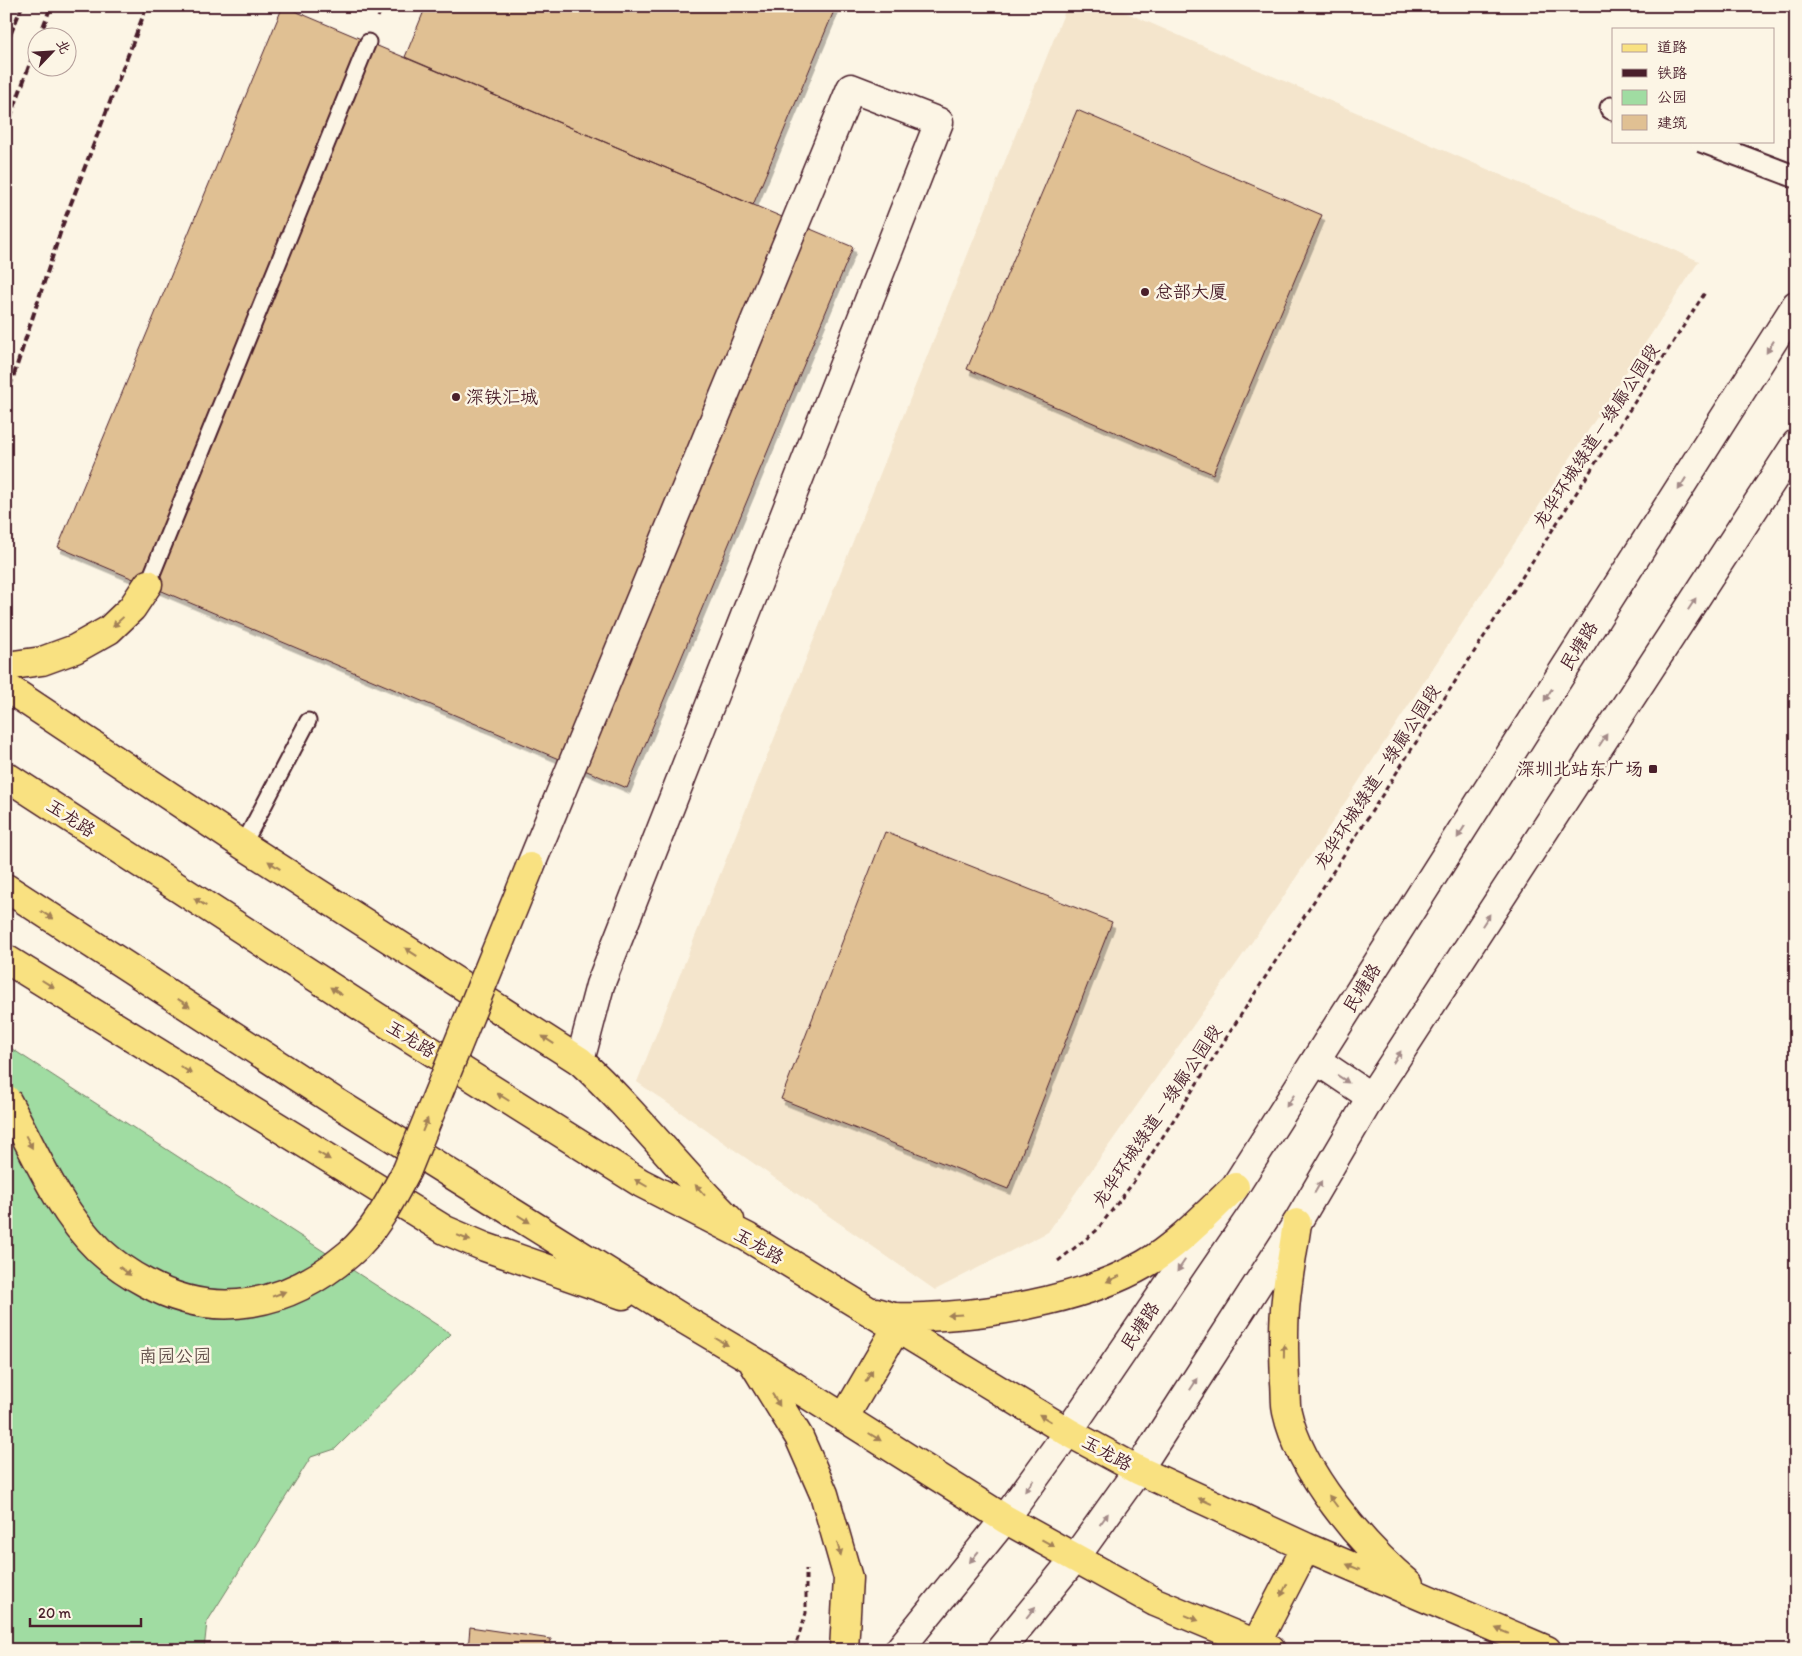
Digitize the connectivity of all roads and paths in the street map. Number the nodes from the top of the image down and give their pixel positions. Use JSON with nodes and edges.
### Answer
{"nodes":[{"id":1,"x":368,"y":42,"type":"dead end"},
{"id":2,"x":1703,"y":142,"type":"edge"},
{"id":3,"x":1796,"y":177,"type":"edge"},
{"id":4,"x":1706,"y":291,"type":"dead end"},
{"id":5,"x":1796,"y":306,"type":"edge"},
{"id":6,"x":1796,"y":444,"type":"edge"},
{"id":7,"x":148,"y":584,"type":"joint"},
{"id":8,"x":6,"y":666,"type":"edge"},
{"id":9,"x":12,"y":693,"type":"edge"},
{"id":10,"x":308,"y":721,"type":"dead end"},
{"id":11,"x":6,"y":776,"type":"edge"},
{"id":12,"x":243,"y":845,"type":"junction"},
{"id":13,"x":6,"y":888,"type":"edge"},
{"id":14,"x":6,"y":959,"type":"edge"},
{"id":15,"x":580,"y":1060,"type":"junction"},
{"id":16,"x":1316,"y":1060,"type":"junction"},
{"id":17,"x":1371,"y":1098,"type":"junction"},
{"id":18,"x":6,"y":1099,"type":"edge"},
{"id":19,"x":1234,"y":1187,"type":"junction"},
{"id":20,"x":1297,"y":1223,"type":"junction"},
{"id":21,"x":747,"y":1237,"type":"junction"},
{"id":22,"x":1055,"y":1264,"type":"dead end"},
{"id":23,"x":868,"y":1310,"type":"junction"},
{"id":24,"x":680,"y":1317,"type":"junction"},
{"id":25,"x":896,"y":1329,"type":"junction"},
{"id":26,"x":751,"y":1359,"type":"junction"},
{"id":27,"x":844,"y":1418,"type":"junction"},
{"id":28,"x":1068,"y":1432,"type":"junction"},
{"id":29,"x":1138,"y":1470,"type":"junction"},
{"id":30,"x":1005,"y":1519,"type":"junction"},
{"id":31,"x":1306,"y":1547,"type":"junction"},
{"id":32,"x":1075,"y":1558,"type":"junction"},
{"id":33,"x":806,"y":1569,"type":"dead end"},
{"id":34,"x":1427,"y":1599,"type":"junction"},
{"id":35,"x":1264,"y":1647,"type":"edge"},
{"id":36,"x":794,"y":1650,"type":"edge"},
{"id":37,"x":844,"y":1650,"type":"edge"},
{"id":38,"x":899,"y":1650,"type":"edge"},
{"id":39,"x":1000,"y":1650,"type":"edge"},
{"id":40,"x":1547,"y":1650,"type":"edge"}],
"edges":[{"from":1,"to":7,"type":"lane"},
{"from":2,"to":3,"type":"street","bridge":true},
{"from":4,"to":22,"type":"path","name":"龙华环城绿道－绿廊公园段"},
{"from":5,"to":16,"type":"main road","name":"民塘路","one_way":true},
{"from":17,"to":6,"type":"main road","one_way":true},
{"from":7,"to":8,"type":"main road","one_way":true},
{"from":9,"to":12,"type":"main road"},
{"from":10,"to":12,"type":"lane"},
{"from":21,"to":11,"type":"main road","name":"玉龙路","one_way":true},
{"from":15,"to":12,"type":"main road","one_way":true},
{"from":13,"to":24,"type":"main road","one_way":true},
{"from":14,"to":24,"type":"main road","one_way":true},
{"from":18,"to":15,"type":"main road","one_way":true,"bridge":true},
{"from":21,"to":15,"type":"main road","one_way":true},
{"from":16,"to":17,"type":"main road","one_way":true},
{"from":16,"to":19,"type":"main road","name":"民塘路","one_way":true},
{"from":20,"to":17,"type":"main road","one_way":true},
{"from":19,"to":23,"type":"main road","one_way":true},
{"from":19,"to":28,"type":"main road","name":"民塘路","one_way":true},
{"from":29,"to":20,"type":"main road","one_way":true},
{"from":34,"to":20,"type":"main road","one_way":true},
{"from":21,"to":23,"type":"main road","name":"玉龙路"},
{"from":23,"to":25,"type":"main road","name":"玉龙路"},
{"from":24,"to":26,"type":"main road","one_way":true},
{"from":27,"to":25,"type":"main road","one_way":true},
{"from":28,"to":25,"type":"main road","name":"玉龙路","one_way":true},
{"from":26,"to":27,"type":"main road"},
{"from":26,"to":37,"type":"main road","one_way":true},
{"from":27,"to":30,"type":"main road","one_way":true},
{"from":28,"to":29,"type":"main road","name":"玉龙路"},
{"from":28,"to":30,"type":"main road","name":"民塘路","one_way":true},
{"from":31,"to":29,"type":"main road","name":"玉龙路","one_way":true},
{"from":32,"to":29,"type":"main road","one_way":true},
{"from":30,"to":32,"type":"main road","one_way":true},
{"from":30,"to":38,"type":"main road","name":"民塘路","one_way":true},
{"from":34,"to":31,"type":"main road","name":"玉龙路","one_way":true},
{"from":31,"to":35,"type":"main road","one_way":true},
{"from":32,"to":35,"type":"main road","one_way":true},
{"from":39,"to":32,"type":"main road","one_way":true},
{"from":33,"to":36,"type":"path"},
{"from":40,"to":34,"type":"main road","name":"玉龙路","one_way":true}]}
